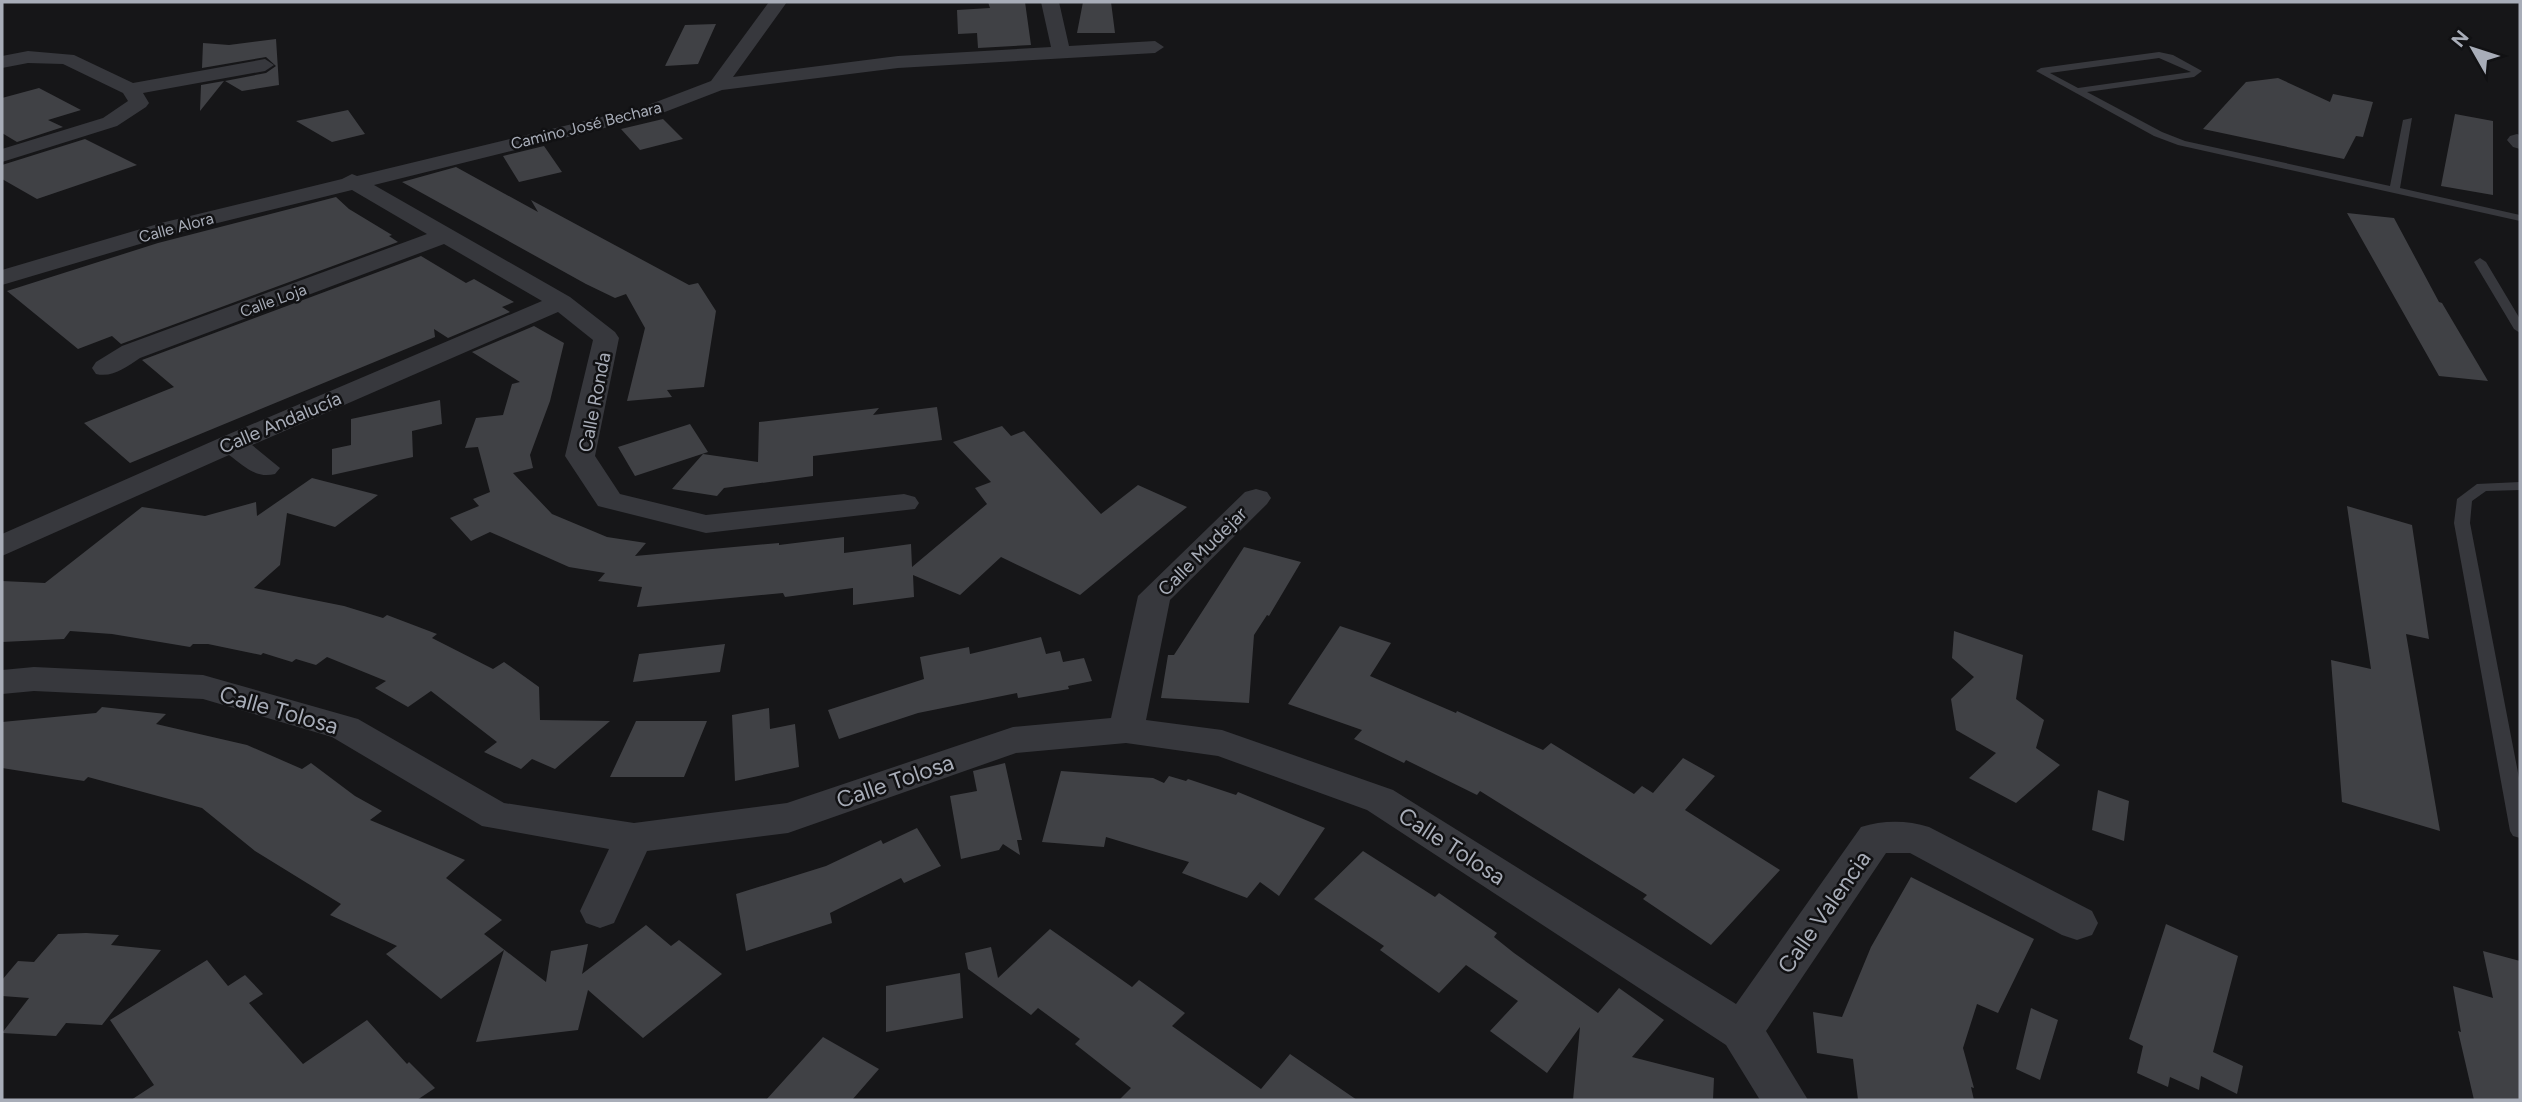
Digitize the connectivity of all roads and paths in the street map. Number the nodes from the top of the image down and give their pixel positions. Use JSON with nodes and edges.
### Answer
{"nodes":[{"id":1,"x":778,"y":2,"type":"edge"},
{"id":2,"x":1050,"y":2,"type":"edge"},
{"id":3,"x":1155,"y":47,"type":"dead end"},
{"id":4,"x":1062,"y":54,"type":"junction"},
{"id":5,"x":2,"y":62,"type":"edge"},
{"id":6,"x":265,"y":65,"type":"dead end"},
{"id":7,"x":718,"y":85,"type":"junction"},
{"id":8,"x":131,"y":89,"type":"junction"},
{"id":9,"x":2077,"y":91,"type":"junction"},
{"id":10,"x":2408,"y":120,"type":"dead end"},
{"id":11,"x":2,"y":156,"type":"edge"},
{"id":12,"x":352,"y":181,"type":"junction"},
{"id":13,"x":2394,"y":191,"type":"junction"},
{"id":14,"x":2520,"y":218,"type":"edge"},
{"id":15,"x":444,"y":236,"type":"junction"},
{"id":16,"x":2480,"y":262,"type":"dead end"},
{"id":17,"x":2,"y":278,"type":"edge"},
{"id":18,"x":561,"y":302,"type":"junction"},
{"id":19,"x":2520,"y":329,"type":"edge"},
{"id":20,"x":105,"y":369,"type":"dead end"},
{"id":21,"x":232,"y":443,"type":"junction"},
{"id":22,"x":265,"y":468,"type":"dead end"},
{"id":23,"x":2520,"y":486,"type":"edge"},
{"id":24,"x":1256,"y":498,"type":"dead end"},
{"id":25,"x":904,"y":503,"type":"dead end"},
{"id":26,"x":2,"y":546,"type":"edge"},
{"id":27,"x":2,"y":682,"type":"edge"},
{"id":28,"x":1126,"y":730,"type":"junction"},
{"id":29,"x":2520,"y":831,"type":"edge"},
{"id":30,"x":634,"y":838,"type":"junction"},
{"id":31,"x":600,"y":911,"type":"dead end"},
{"id":32,"x":2077,"y":923,"type":"dead end"},
{"id":33,"x":1742,"y":1031,"type":"junction"},
{"id":34,"x":1785,"y":1100,"type":"edge"}],
"edges":[{"from":1,"to":7,"type":"street"},
{"from":2,"to":4,"type":"street"},
{"from":3,"to":4,"type":"street","name":"Camino José Bechara"},
{"from":4,"to":7,"type":"street","name":"Camino José Bechara"},
{"from":5,"to":8,"type":"street"},
{"from":6,"to":8,"type":"street"},
{"from":7,"to":12,"type":"street","name":"Camino José Bechara"},
{"from":8,"to":11,"type":"street"},
{"from":9,"to":9,"type":"lane"},
{"from":9,"to":13,"type":"lane"},
{"from":10,"to":13,"type":"lane"},
{"from":12,"to":15,"type":"street","name":"Calle Ronda"},
{"from":12,"to":17,"type":"street","name":"Calle Alora"},
{"from":13,"to":14,"type":"lane"},
{"from":15,"to":18,"type":"street","name":"Calle Ronda"},
{"from":15,"to":20,"type":"street","name":"Calle Loja"},
{"from":16,"to":19,"type":"lane"},
{"from":18,"to":21,"type":"street","name":"Calle Andalucía"},
{"from":18,"to":25,"type":"street","name":"Calle Ronda"},
{"from":21,"to":22,"type":"street"},
{"from":21,"to":26,"type":"street","name":"Calle Andalucía"},
{"from":23,"to":29,"type":"lane"},
{"from":24,"to":28,"type":"street","name":"Calle Mudejar"},
{"from":27,"to":30,"type":"street","name":"Calle Tolosa"},
{"from":28,"to":30,"type":"street","name":"Calle Tolosa"},
{"from":28,"to":33,"type":"street","name":"Calle Tolosa"},
{"from":30,"to":31,"type":"street"},
{"from":32,"to":33,"type":"street","name":"Calle Valencia"},
{"from":33,"to":34,"type":"street"}]}
